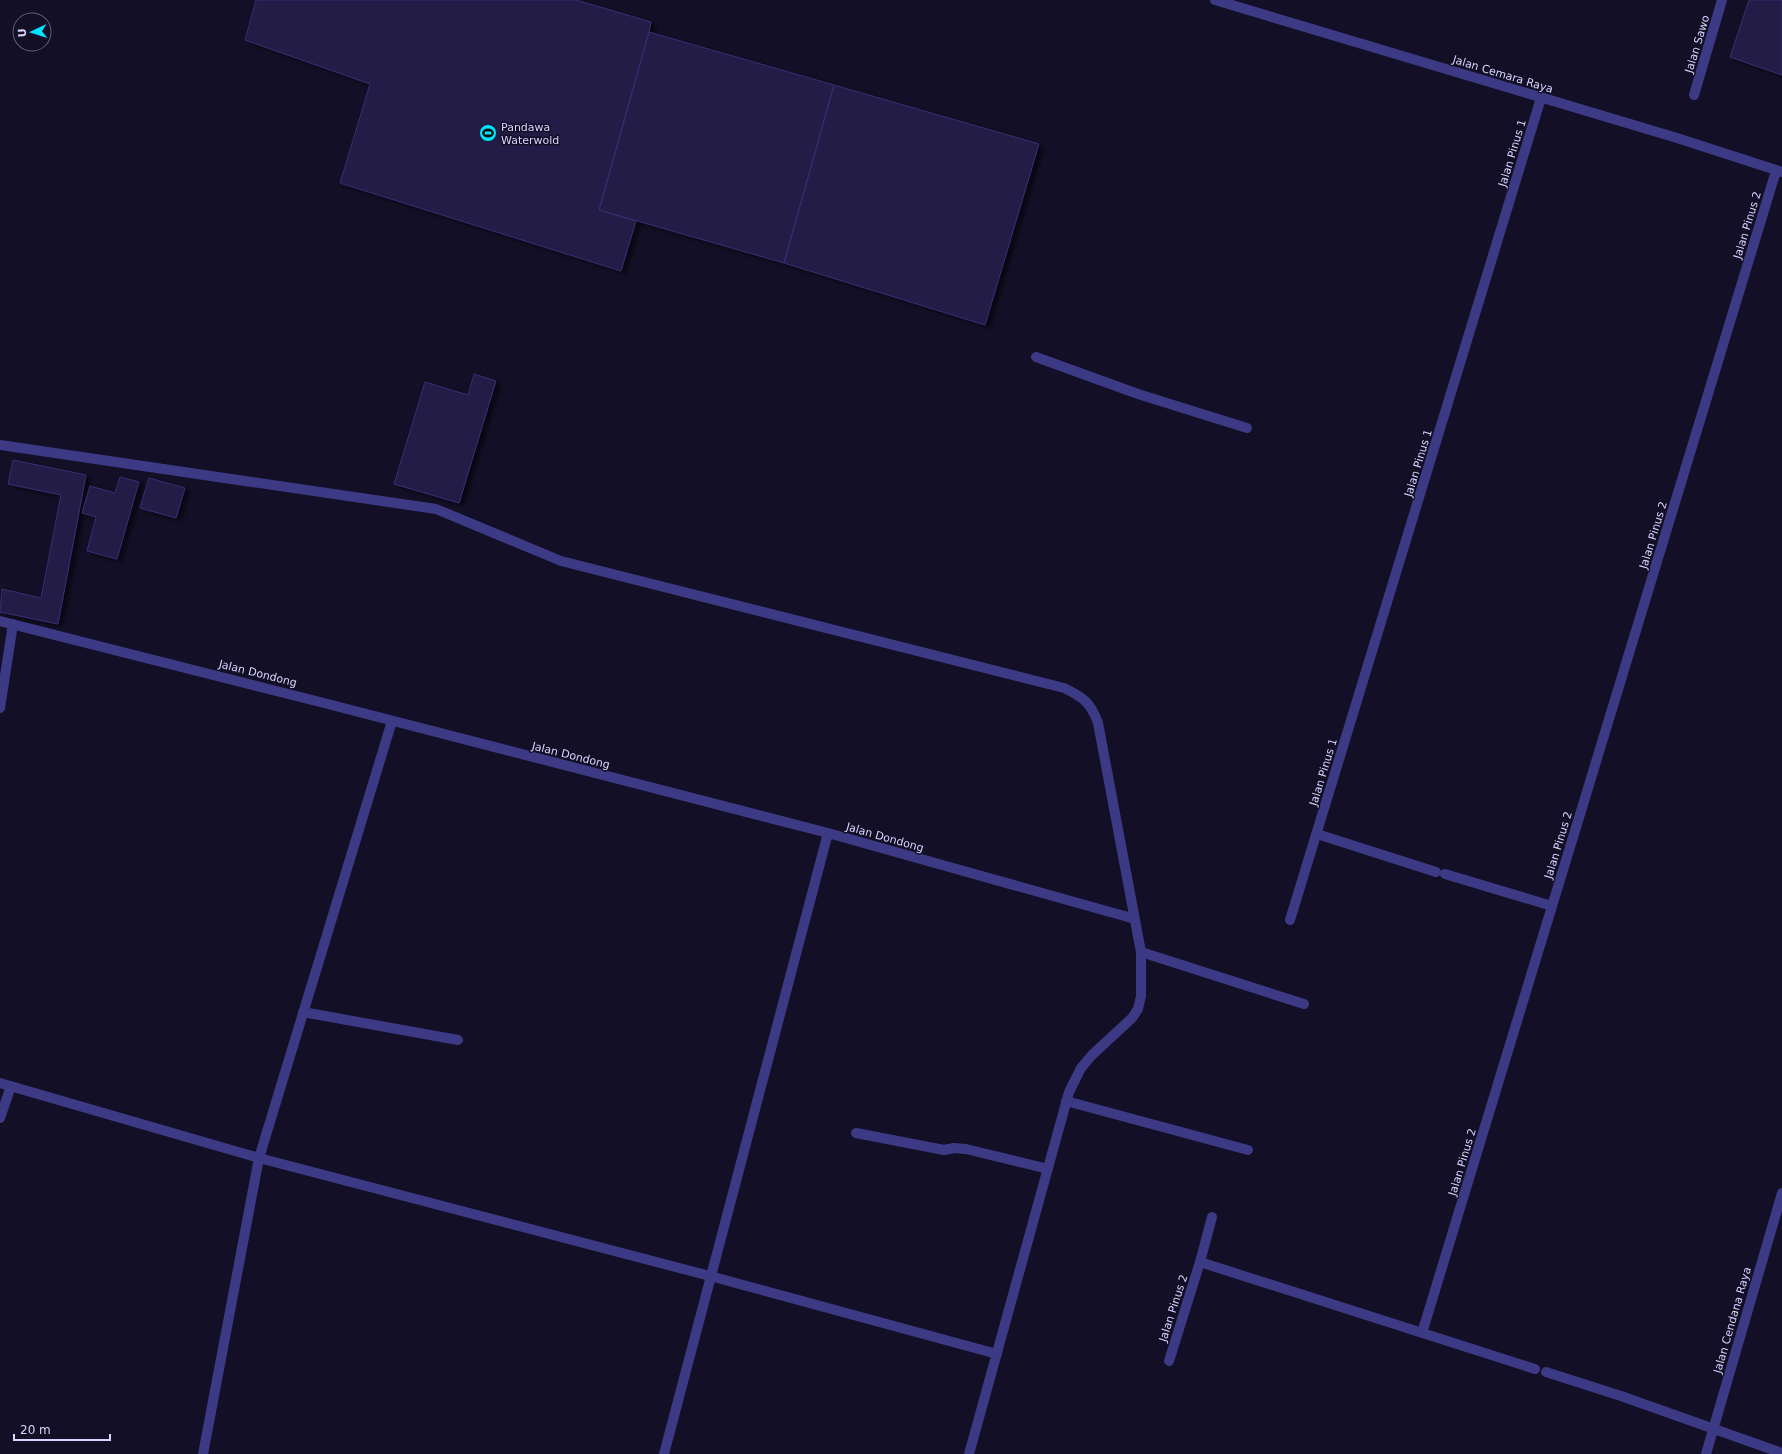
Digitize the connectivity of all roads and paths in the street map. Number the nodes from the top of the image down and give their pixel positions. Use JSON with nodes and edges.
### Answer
{"nodes":[{"id":1,"x":1216,"y":0,"type":"edge"},
{"id":2,"x":1722,"y":0,"type":"edge"},
{"id":3,"x":1694,"y":95,"type":"dead end"},
{"id":4,"x":1541,"y":98,"type":"junction"},
{"id":5,"x":1779,"y":171,"type":"edge"},
{"id":6,"x":1036,"y":357,"type":"dead end"},
{"id":7,"x":1247,"y":428,"type":"dead end"},
{"id":8,"x":0,"y":446,"type":"edge"},
{"id":9,"x":0,"y":621,"type":"edge"},
{"id":10,"x":13,"y":624,"type":"junction"},
{"id":11,"x":0,"y":708,"type":"edge"},
{"id":12,"x":392,"y":721,"type":"junction"},
{"id":13,"x":828,"y":833,"type":"junction"},
{"id":14,"x":1317,"y":834,"type":"junction"},
{"id":15,"x":1552,"y":906,"type":"junction"},
{"id":16,"x":1135,"y":919,"type":"junction"},
{"id":17,"x":1290,"y":920,"type":"dead end"},
{"id":18,"x":1141,"y":952,"type":"junction"},
{"id":19,"x":1304,"y":1004,"type":"dead end"},
{"id":20,"x":303,"y":1012,"type":"junction"},
{"id":21,"x":458,"y":1040,"type":"dead end"},
{"id":22,"x":0,"y":1083,"type":"edge"},
{"id":23,"x":11,"y":1086,"type":"junction"},
{"id":24,"x":1066,"y":1101,"type":"junction"},
{"id":25,"x":0,"y":1118,"type":"edge"},
{"id":26,"x":856,"y":1133,"type":"dead end"},
{"id":27,"x":1248,"y":1150,"type":"dead end"},
{"id":28,"x":259,"y":1158,"type":"junction"},
{"id":29,"x":1048,"y":1169,"type":"junction"},
{"id":30,"x":1782,"y":1193,"type":"edge"},
{"id":31,"x":1212,"y":1217,"type":"dead end"},
{"id":32,"x":1200,"y":1262,"type":"junction"},
{"id":33,"x":710,"y":1276,"type":"junction"},
{"id":34,"x":1422,"y":1333,"type":"junction"},
{"id":35,"x":997,"y":1354,"type":"junction"},
{"id":36,"x":1169,"y":1361,"type":"dead end"},
{"id":37,"x":1535,"y":1368,"type":"dead end"},
{"id":38,"x":1546,"y":1372,"type":"dead end"},
{"id":39,"x":1713,"y":1430,"type":"junction"},
{"id":40,"x":1782,"y":1453,"type":"edge"},
{"id":41,"x":203,"y":1454,"type":"edge"},
{"id":42,"x":664,"y":1454,"type":"edge"},
{"id":43,"x":969,"y":1454,"type":"edge"},
{"id":44,"x":1706,"y":1454,"type":"edge"}],
"edges":[{"from":1,"to":4,"type":"street","name":"Jalan Cemara Raya"},
{"from":2,"to":3,"type":"street","name":"Jalan Sawo"},
{"from":4,"to":5,"type":"street","name":"Jalan Cemara Raya"},
{"from":4,"to":14,"type":"street","name":"Jalan Pinus 1"},
{"from":5,"to":15,"type":"street","name":"Jalan Pinus 2"},
{"from":6,"to":7,"type":"street"},
{"from":8,"to":16,"type":"street"},
{"from":9,"to":10,"type":"street","name":"Jalan Dondong"},
{"from":10,"to":11,"type":"street"},
{"from":10,"to":12,"type":"street","name":"Jalan Dondong"},
{"from":12,"to":13,"type":"street","name":"Jalan Dondong"},
{"from":12,"to":20,"type":"street"},
{"from":13,"to":16,"type":"street","name":"Jalan Dondong"},
{"from":13,"to":33,"type":"street"},
{"from":14,"to":15,"type":"street"},
{"from":14,"to":17,"type":"street","name":"Jalan Pinus 1"},
{"from":15,"to":34,"type":"street","name":"Jalan Pinus 2"},
{"from":16,"to":18,"type":"street"},
{"from":18,"to":19,"type":"street"},
{"from":18,"to":24,"type":"street"},
{"from":20,"to":21,"type":"street"},
{"from":20,"to":28,"type":"street"},
{"from":22,"to":23,"type":"street"},
{"from":23,"to":25,"type":"street"},
{"from":23,"to":28,"type":"street"},
{"from":24,"to":27,"type":"street"},
{"from":24,"to":29,"type":"street"},
{"from":26,"to":29,"type":"street"},
{"from":28,"to":33,"type":"street"},
{"from":28,"to":41,"type":"street"},
{"from":29,"to":35,"type":"street"},
{"from":30,"to":39,"type":"street","name":"Jalan Cendana Raya"},
{"from":31,"to":32,"type":"street","name":"Jalan Pinus 2"},
{"from":32,"to":34,"type":"street"},
{"from":32,"to":36,"type":"street","name":"Jalan Pinus 2"},
{"from":33,"to":35,"type":"street"},
{"from":33,"to":42,"type":"street"},
{"from":34,"to":37,"type":"street"},
{"from":35,"to":43,"type":"street"},
{"from":38,"to":39,"type":"street"},
{"from":39,"to":40,"type":"street"},
{"from":39,"to":44,"type":"street","name":"Jalan Cendana Raya"}]}
